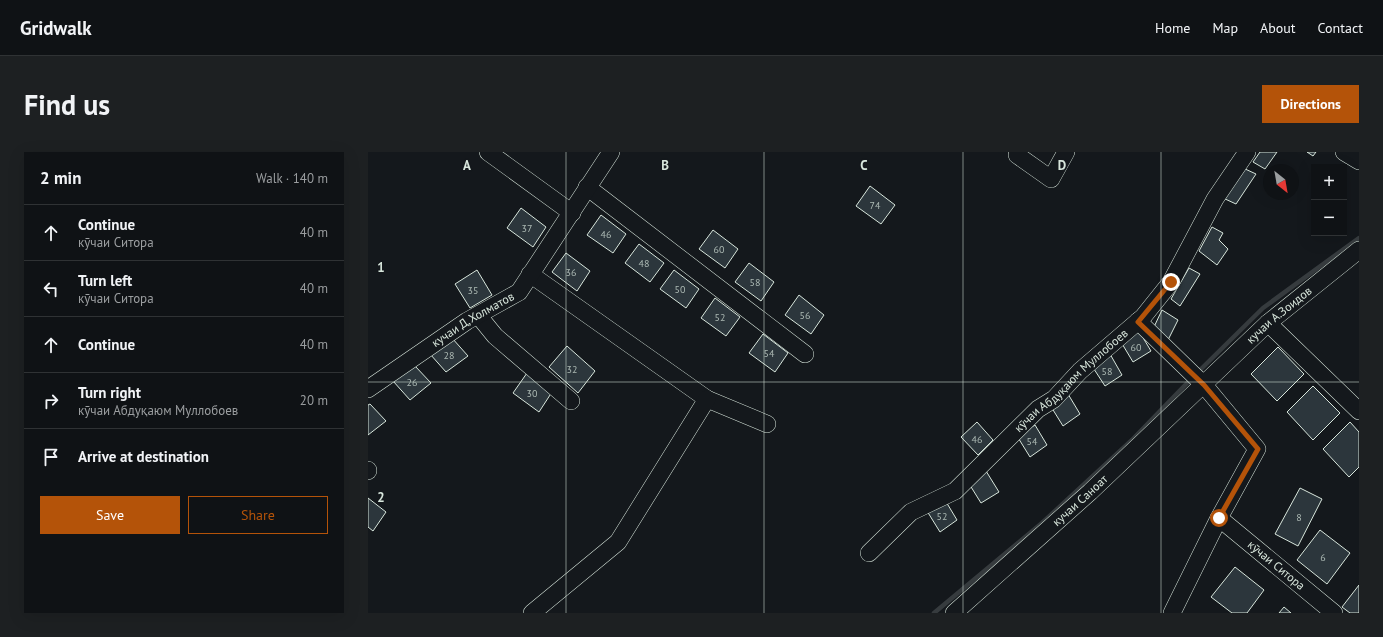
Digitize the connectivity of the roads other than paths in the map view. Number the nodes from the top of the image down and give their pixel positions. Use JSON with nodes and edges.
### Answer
{"nodes":[{"id":1,"x":488,"y":152,"type":"edge"},
{"id":2,"x":611,"y":152,"type":"edge"},
{"id":3,"x":1066,"y":152,"type":"edge"},
{"id":4,"x":1247,"y":152,"type":"edge"},
{"id":5,"x":1344,"y":152,"type":"edge"},
{"id":6,"x":1017,"y":155,"type":"dead end"},
{"id":7,"x":1359,"y":161,"type":"edge"},
{"id":8,"x":587,"y":187,"type":"junction"},
{"id":9,"x":572,"y":213,"type":"junction"},
{"id":10,"x":1359,"y":250,"type":"edge"},
{"id":11,"x":530,"y":274,"type":"junction"},
{"id":12,"x":478,"y":315,"type":"junction"},
{"id":13,"x":1138,"y":322,"type":"junction"},
{"id":14,"x":1268,"y":323,"type":"junction"},
{"id":15,"x":805,"y":354,"type":"dead end"},
{"id":16,"x":1197,"y":379,"type":"junction"},
{"id":17,"x":368,"y":389,"type":"edge"},
{"id":18,"x":707,"y":399,"type":"junction"},
{"id":19,"x":571,"y":401,"type":"dead end"},
{"id":20,"x":1359,"y":411,"type":"edge"},
{"id":21,"x":766,"y":424,"type":"dead end"},
{"id":22,"x":1219,"y":518,"type":"junction"},
{"id":23,"x":869,"y":553,"type":"dead end"},
{"id":24,"x":532,"y":613,"type":"edge"},
{"id":25,"x":954,"y":613,"type":"edge"},
{"id":26,"x":1172,"y":613,"type":"edge"},
{"id":27,"x":1334,"y":613,"type":"edge"}],
"edges":[{"from":1,"to":9,"type":"street"},
{"from":2,"to":8,"type":"street","name":"кучаи Д,Холматов"},
{"from":3,"to":6,"type":"street"},
{"from":4,"to":13,"type":"street","name":"кӯчаи Абдуқаюм Муллобоев"},
{"from":5,"to":7,"type":"street"},
{"from":8,"to":9,"type":"street","name":"кучаи Д,Холматов"},
{"from":8,"to":15,"type":"street"},
{"from":9,"to":11,"type":"street","name":"кучаи Д,Холматов"},
{"from":10,"to":14,"type":"street","name":"кучаи А.Зоидов"},
{"from":11,"to":12,"type":"street","name":"кучаи Д,Холматов"},
{"from":11,"to":18,"type":"street"},
{"from":12,"to":17,"type":"street","name":"кучаи Д,Холматов"},
{"from":12,"to":19,"type":"street"},
{"from":13,"to":16,"type":"street"},
{"from":13,"to":23,"type":"street","name":"кӯчаи Абдуқаюм Муллобоев"},
{"from":14,"to":16,"type":"street","name":"кучаи А.Зоидов"},
{"from":14,"to":20,"type":"street"},
{"from":16,"to":22,"type":"street"},
{"from":16,"to":25,"type":"street","name":"кучаи Саноат"},
{"from":18,"to":21,"type":"street"},
{"from":18,"to":24,"type":"street"},
{"from":22,"to":26,"type":"street"},
{"from":22,"to":27,"type":"street","name":"кӯчаи Ситора"}]}
